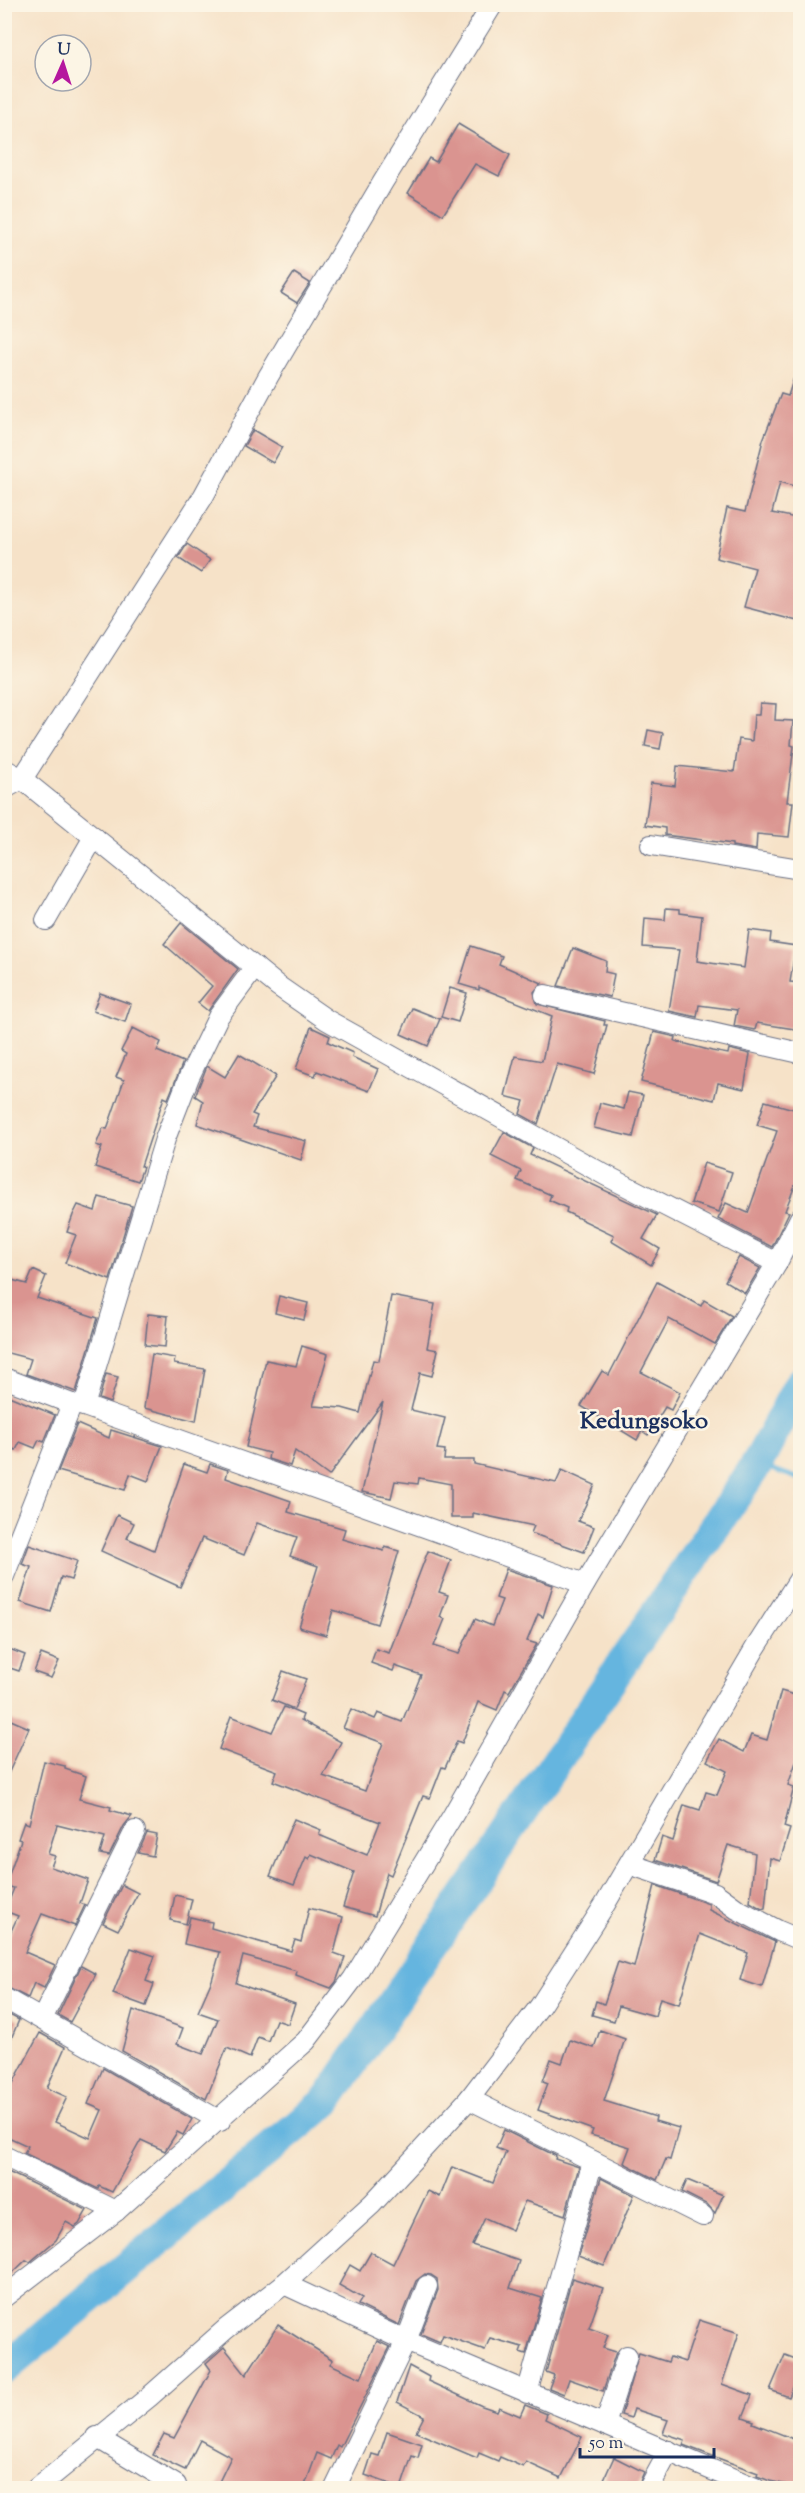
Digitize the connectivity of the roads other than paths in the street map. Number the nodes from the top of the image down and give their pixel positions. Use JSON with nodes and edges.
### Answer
{"nodes":[{"id":1,"x":494,"y":4,"type":"edge"},
{"id":2,"x":4,"y":769,"type":"edge"},
{"id":3,"x":22,"y":779,"type":"junction"},
{"id":4,"x":4,"y":789,"type":"edge"},
{"id":5,"x":94,"y":837,"type":"junction"},
{"id":6,"x":651,"y":845,"type":"dead end"},
{"id":7,"x":801,"y":869,"type":"edge"},
{"id":8,"x":46,"y":920,"type":"dead end"},
{"id":9,"x":255,"y":967,"type":"junction"},
{"id":10,"x":545,"y":995,"type":"dead end"},
{"id":11,"x":801,"y":1053,"type":"edge"},
{"id":12,"x":801,"y":1218,"type":"edge"},
{"id":13,"x":777,"y":1263,"type":"junction"},
{"id":14,"x":4,"y":1378,"type":"edge"},
{"id":15,"x":78,"y":1405,"type":"junction"},
{"id":16,"x":4,"y":1576,"type":"edge"},
{"id":17,"x":801,"y":1578,"type":"edge"},
{"id":18,"x":585,"y":1584,"type":"junction"},
{"id":19,"x":135,"y":1831,"type":"dead end"},
{"id":20,"x":630,"y":1864,"type":"junction"},
{"id":21,"x":801,"y":1940,"type":"edge"},
{"id":22,"x":4,"y":1998,"type":"edge"},
{"id":23,"x":42,"y":2019,"type":"junction"},
{"id":24,"x":469,"y":2099,"type":"junction"},
{"id":25,"x":219,"y":2121,"type":"junction"},
{"id":26,"x":4,"y":2156,"type":"edge"},
{"id":27,"x":593,"y":2161,"type":"junction"},
{"id":28,"x":116,"y":2211,"type":"junction"},
{"id":29,"x":703,"y":2216,"type":"dead end"},
{"id":30,"x":284,"y":2284,"type":"junction"},
{"id":31,"x":427,"y":2286,"type":"dead end"},
{"id":32,"x":4,"y":2297,"type":"edge"},
{"id":33,"x":406,"y":2342,"type":"junction"},
{"id":34,"x":627,"y":2356,"type":"dead end"},
{"id":35,"x":527,"y":2393,"type":"junction"},
{"id":36,"x":605,"y":2425,"type":"junction"},
{"id":37,"x":96,"y":2438,"type":"junction"},
{"id":38,"x":669,"y":2451,"type":"junction"},
{"id":39,"x":176,"y":2485,"type":"dead end"},
{"id":40,"x":37,"y":2488,"type":"edge"},
{"id":41,"x":335,"y":2488,"type":"edge"},
{"id":42,"x":649,"y":2488,"type":"edge"},
{"id":43,"x":755,"y":2488,"type":"edge"}],
"edges":[{"from":1,"to":3,"type":"street"},
{"from":2,"to":3,"type":"street"},
{"from":3,"to":4,"type":"street"},
{"from":3,"to":5,"type":"street"},
{"from":5,"to":8,"type":"street"},
{"from":5,"to":9,"type":"street"},
{"from":6,"to":7,"type":"street"},
{"from":9,"to":13,"type":"street"},
{"from":9,"to":15,"type":"street"},
{"from":10,"to":11,"type":"street"},
{"from":12,"to":13,"type":"street"},
{"from":13,"to":18,"type":"street"},
{"from":14,"to":15,"type":"street"},
{"from":15,"to":16,"type":"street"},
{"from":15,"to":18,"type":"street"},
{"from":17,"to":20,"type":"street"},
{"from":18,"to":25,"type":"street"},
{"from":19,"to":23,"type":"street"},
{"from":20,"to":21,"type":"street"},
{"from":20,"to":24,"type":"street"},
{"from":22,"to":23,"type":"street"},
{"from":23,"to":25,"type":"street"},
{"from":24,"to":27,"type":"street"},
{"from":24,"to":30,"type":"street"},
{"from":25,"to":28,"type":"street"},
{"from":26,"to":28,"type":"street"},
{"from":27,"to":29,"type":"street"},
{"from":27,"to":35,"type":"street"},
{"from":28,"to":32,"type":"street"},
{"from":30,"to":33,"type":"street"},
{"from":30,"to":37,"type":"street"},
{"from":31,"to":33,"type":"street"},
{"from":33,"to":35,"type":"street"},
{"from":33,"to":41,"type":"street"},
{"from":34,"to":36,"type":"street"},
{"from":35,"to":36,"type":"street"},
{"from":36,"to":38,"type":"street"},
{"from":37,"to":39,"type":"street"},
{"from":37,"to":40,"type":"street"},
{"from":38,"to":42,"type":"street"},
{"from":38,"to":43,"type":"street"}]}
